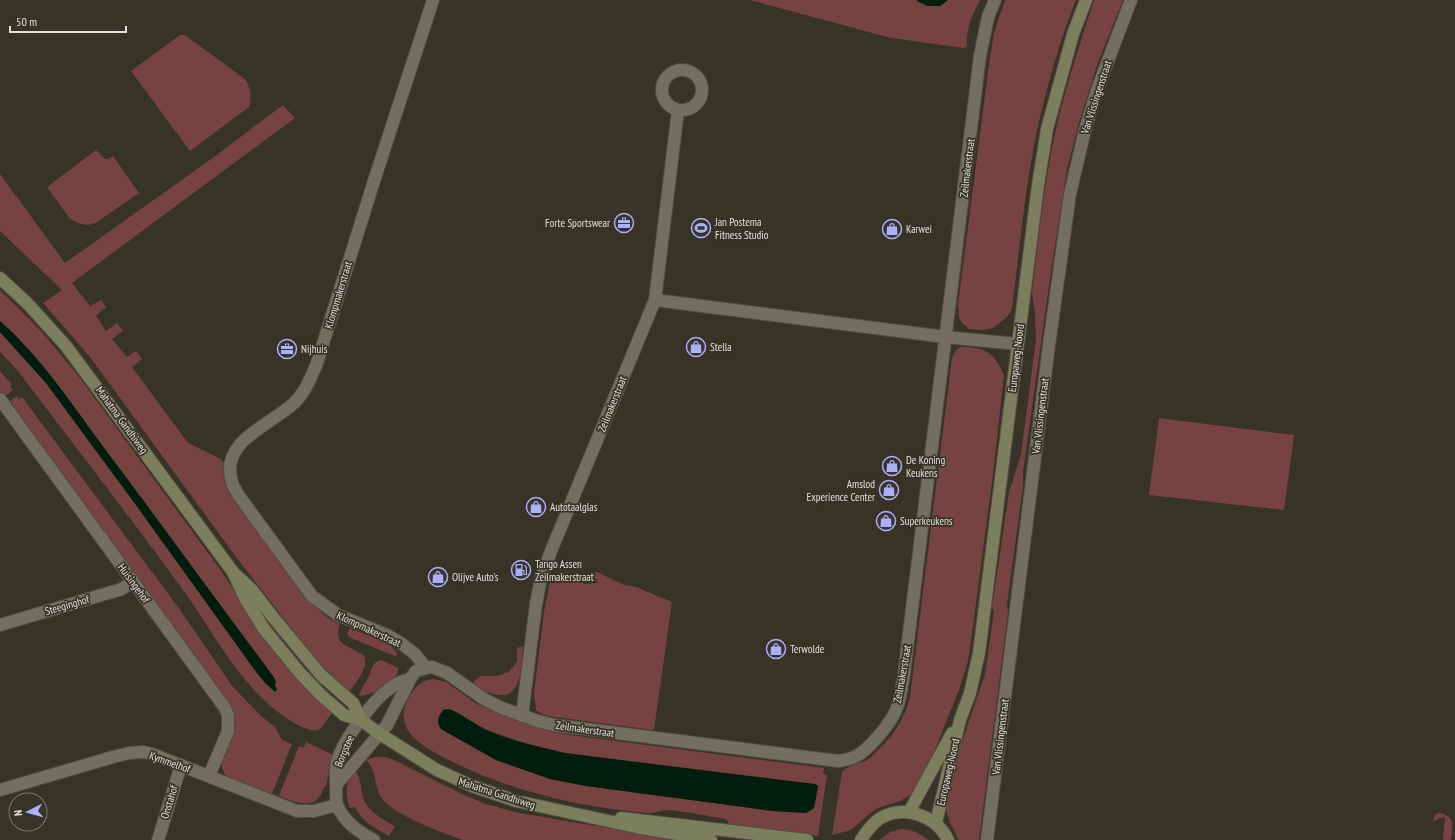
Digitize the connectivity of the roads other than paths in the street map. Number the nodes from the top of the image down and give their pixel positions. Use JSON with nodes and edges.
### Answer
{"nodes":[{"id":1,"x":433,"y":0,"type":"edge"},
{"id":2,"x":995,"y":0,"type":"edge"},
{"id":3,"x":1086,"y":0,"type":"edge"},
{"id":4,"x":1131,"y":0,"type":"edge"},
{"id":5,"x":678,"y":110,"type":"dead end"},
{"id":6,"x":0,"y":278,"type":"edge"},
{"id":7,"x":655,"y":300,"type":"junction"},
{"id":8,"x":945,"y":337,"type":"junction"},
{"id":9,"x":1018,"y":344,"type":"junction"},
{"id":10,"x":0,"y":399,"type":"edge"},
{"id":11,"x":133,"y":581,"type":"junction"},
{"id":12,"x":0,"y":625,"type":"edge"},
{"id":13,"x":426,"y":668,"type":"junction"},
{"id":14,"x":410,"y":679,"type":"junction"},
{"id":15,"x":522,"y":716,"type":"junction"},
{"id":16,"x":361,"y":720,"type":"junction"},
{"id":17,"x":960,"y":720,"type":"junction"},
{"id":18,"x":380,"y":734,"type":"junction"},
{"id":19,"x":181,"y":765,"type":"junction"},
{"id":20,"x":209,"y":776,"type":"junction"},
{"id":21,"x":336,"y":785,"type":"junction"},
{"id":22,"x":0,"y":790,"type":"edge"},
{"id":23,"x":337,"y":805,"type":"junction"},
{"id":24,"x":909,"y":812,"type":"junction"},
{"id":25,"x":578,"y":815,"type":"junction"},
{"id":26,"x":936,"y":824,"type":"junction"},
{"id":27,"x":158,"y":840,"type":"edge"},
{"id":28,"x":374,"y":840,"type":"edge"},
{"id":29,"x":711,"y":840,"type":"edge"},
{"id":30,"x":807,"y":840,"type":"edge"},
{"id":31,"x":861,"y":840,"type":"edge"},
{"id":32,"x":948,"y":840,"type":"edge"},
{"id":33,"x":987,"y":840,"type":"edge"}],
"edges":[{"from":1,"to":13,"type":"street","name":"Klompmakerstraat"},
{"from":2,"to":8,"type":"street","name":"Zeilmakerstraat"},
{"from":3,"to":9,"type":"street","name":"Europaweg-Noord"},
{"from":4,"to":33,"type":"street","name":"Van Vlissingenstraat"},
{"from":5,"to":7,"type":"street","name":"Zeilmakerstraat"},
{"from":6,"to":16,"type":"street","name":"Mahatma Gandhiweg"},
{"from":7,"to":8,"type":"street"},
{"from":7,"to":15,"type":"street","name":"Zeilmakerstraat"},
{"from":8,"to":9,"type":"street"},
{"from":8,"to":15,"type":"street","name":"Zeilmakerstraat"},
{"from":9,"to":17,"type":"street","name":"Europaweg-Noord"},
{"from":10,"to":11,"type":"street","name":"Huisingehof"},
{"from":11,"to":12,"type":"street","name":"Steeginghof"},
{"from":11,"to":20,"type":"street","name":"Huisingehof"},
{"from":13,"to":14,"type":"street"},
{"from":13,"to":15,"type":"street","name":"Zeilmakerstraat"},
{"from":14,"to":16,"type":"street"},
{"from":14,"to":18,"type":"street"},
{"from":16,"to":18,"type":"street","name":"Mahatma Gandhiweg"},
{"from":16,"to":21,"type":"street","name":"Borgstee"},
{"from":17,"to":24,"type":"street","name":"Europaweg-Noord"},
{"from":17,"to":26,"type":"street","name":"Europaweg-Noord"},
{"from":18,"to":21,"type":"street","name":"Borgstee"},
{"from":18,"to":25,"type":"street","name":"Mahatma Gandhiweg"},
{"from":19,"to":20,"type":"street","name":"Kymmelhof"},
{"from":19,"to":22,"type":"street","name":"Kymmelhof"},
{"from":19,"to":27,"type":"street","name":"Onstahof"},
{"from":20,"to":23,"type":"street","name":"Kymmelhof"},
{"from":21,"to":23,"type":"street","name":"Borgstee"},
{"from":23,"to":28,"type":"street"},
{"from":24,"to":26,"type":"street"},
{"from":24,"to":31,"type":"street"},
{"from":25,"to":29,"type":"street","name":"Mahatma Gandhiweg"},
{"from":25,"to":30,"type":"street","name":"Mahatma Gandhiweg"},
{"from":26,"to":32,"type":"street"}]}
